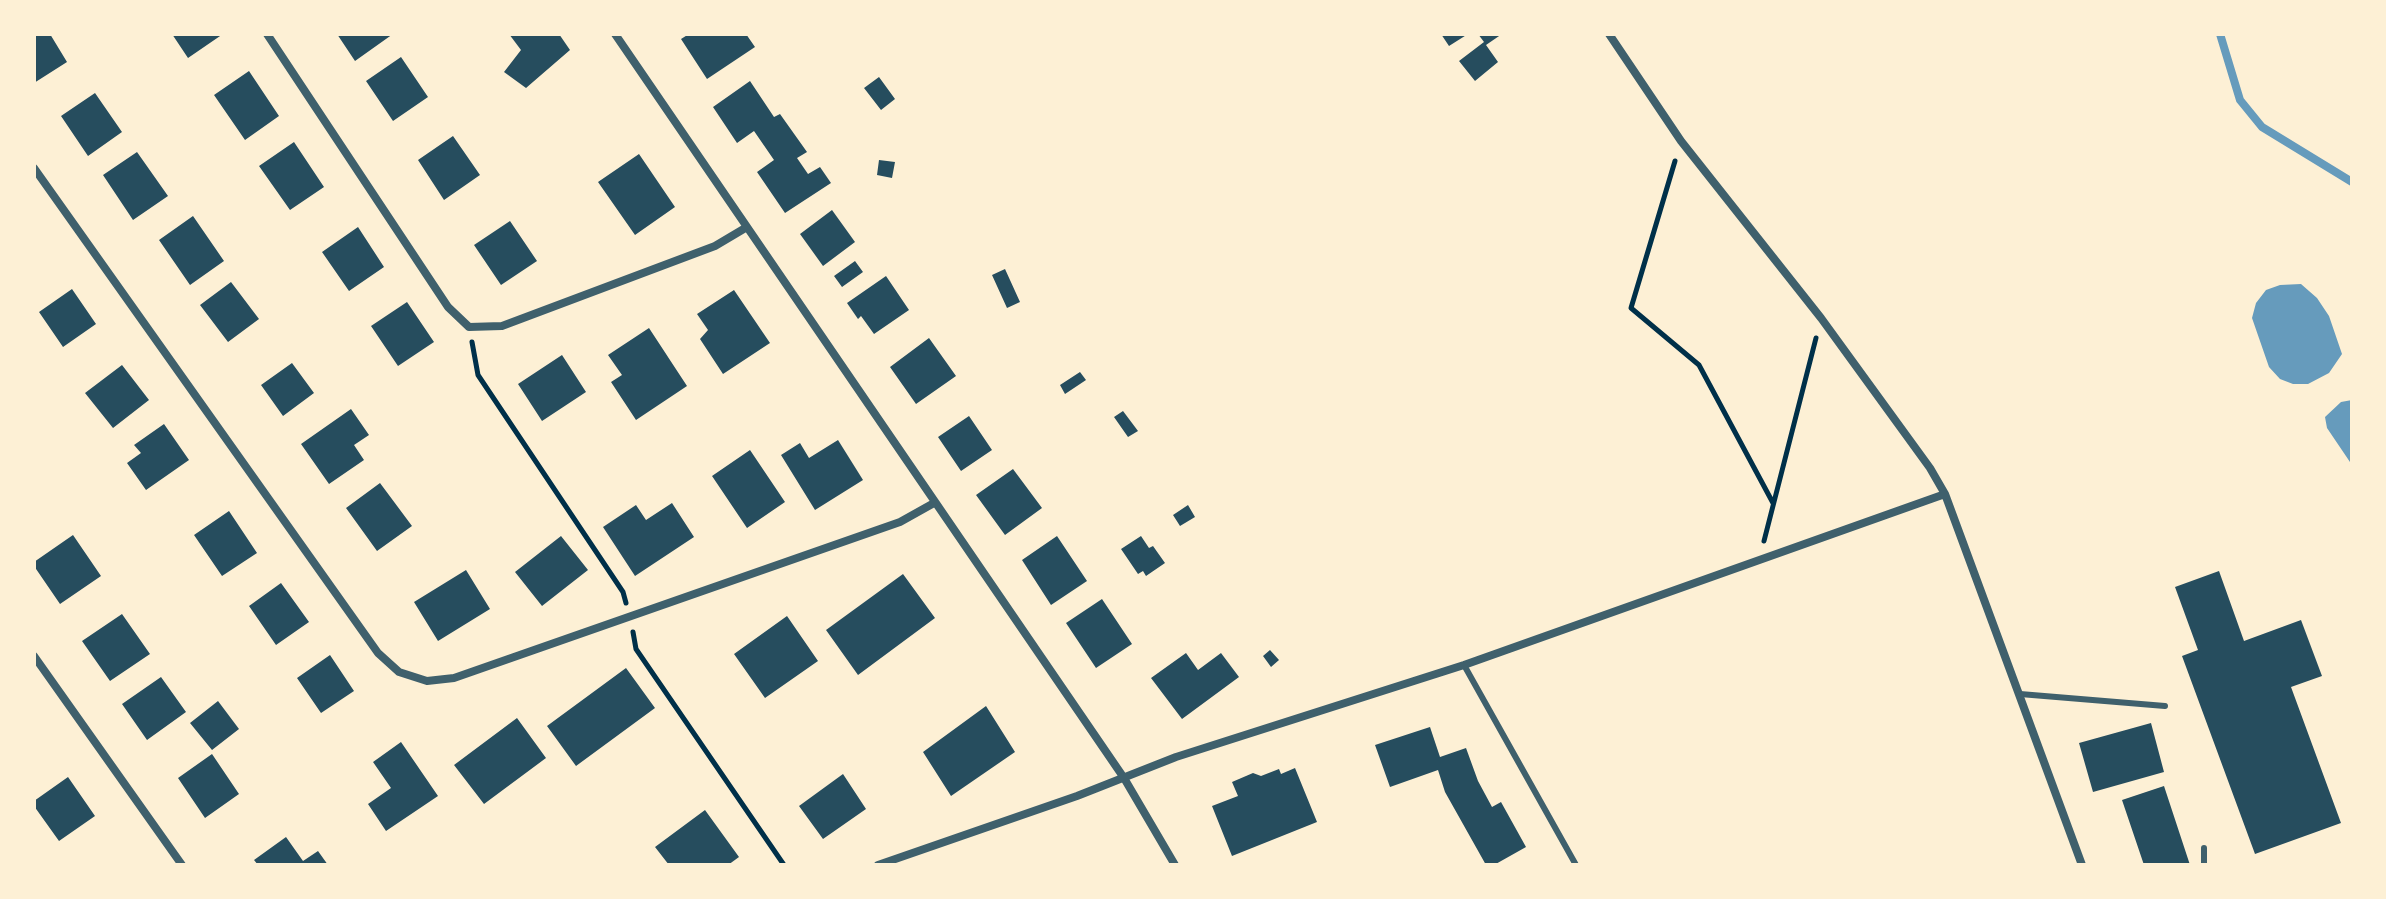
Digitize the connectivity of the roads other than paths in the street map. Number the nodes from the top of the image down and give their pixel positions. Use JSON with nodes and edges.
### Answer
{"nodes":[{"id":1,"x":267,"y":34,"type":"edge"},
{"id":2,"x":615,"y":34,"type":"edge"},
{"id":3,"x":1609,"y":34,"type":"edge"},
{"id":4,"x":34,"y":168,"type":"edge"},
{"id":5,"x":747,"y":227,"type":"junction"},
{"id":6,"x":1945,"y":494,"type":"junction"},
{"id":7,"x":934,"y":503,"type":"junction"},
{"id":8,"x":34,"y":656,"type":"edge"},
{"id":9,"x":1464,"y":665,"type":"junction"},
{"id":10,"x":2020,"y":694,"type":"junction"},
{"id":11,"x":2165,"y":706,"type":"dead end"},
{"id":12,"x":1124,"y":778,"type":"junction"},
{"id":13,"x":2204,"y":848,"type":"dead end"},
{"id":14,"x":182,"y":865,"type":"edge"},
{"id":15,"x":878,"y":865,"type":"edge"},
{"id":16,"x":1175,"y":865,"type":"edge"},
{"id":17,"x":1576,"y":865,"type":"edge"},
{"id":18,"x":2082,"y":865,"type":"edge"},
{"id":19,"x":2204,"y":865,"type":"edge"}],
"edges":[{"from":1,"to":5,"type":"street"},
{"from":2,"to":5,"type":"street"},
{"from":3,"to":6,"type":"street"},
{"from":4,"to":7,"type":"street"},
{"from":5,"to":7,"type":"street"},
{"from":6,"to":9,"type":"street"},
{"from":6,"to":10,"type":"street"},
{"from":7,"to":12,"type":"street"},
{"from":8,"to":14,"type":"street"},
{"from":9,"to":12,"type":"street"},
{"from":9,"to":17,"type":"lane"},
{"from":10,"to":11,"type":"lane"},
{"from":10,"to":18,"type":"street"},
{"from":12,"to":15,"type":"street"},
{"from":12,"to":16,"type":"street"},
{"from":13,"to":19,"type":"lane"}]}
